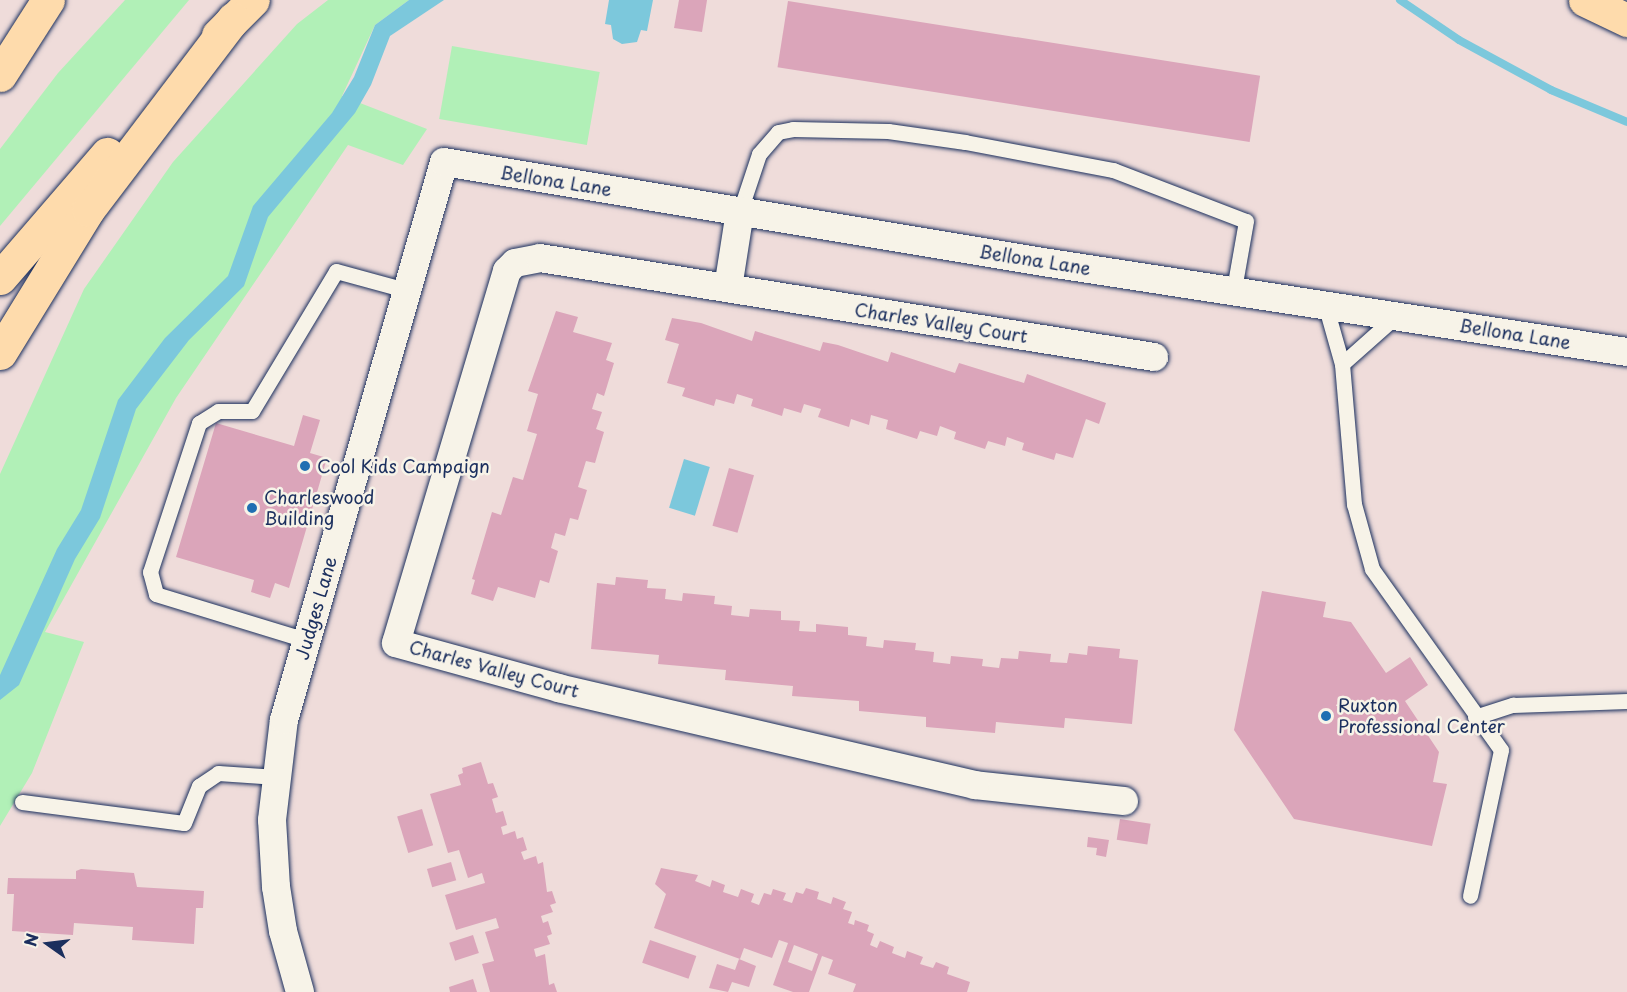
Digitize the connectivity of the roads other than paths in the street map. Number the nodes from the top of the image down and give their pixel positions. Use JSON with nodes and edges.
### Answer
{"nodes":[{"id":1,"x":41,"y":0,"type":"edge"},
{"id":2,"x":48,"y":0,"type":"edge"},
{"id":3,"x":1585,"y":0,"type":"edge"},
{"id":4,"x":243,"y":9,"type":"edge"},
{"id":5,"x":1627,"y":20,"type":"edge"},
{"id":6,"x":0,"y":49,"type":"edge"},
{"id":7,"x":0,"y":75,"type":"edge"},
{"id":8,"x":444,"y":162,"type":"joint"},
{"id":9,"x":740,"y":211,"type":"junction"},
{"id":10,"x":0,"y":278,"type":"edge"},
{"id":11,"x":728,"y":288,"type":"junction"},
{"id":12,"x":1234,"y":290,"type":"junction"},
{"id":13,"x":409,"y":291,"type":"junction"},
{"id":14,"x":1325,"y":304,"type":"junction"},
{"id":15,"x":1397,"y":315,"type":"junction"},
{"id":16,"x":1627,"y":352,"type":"edge"},
{"id":17,"x":0,"y":353,"type":"edge"},
{"id":18,"x":1154,"y":357,"type":"dead end"},
{"id":19,"x":1342,"y":364,"type":"junction"},
{"id":20,"x":306,"y":640,"type":"junction"},
{"id":21,"x":1627,"y":701,"type":"edge"},
{"id":22,"x":1474,"y":717,"type":"junction"},
{"id":23,"x":277,"y":777,"type":"junction"},
{"id":24,"x":1124,"y":801,"type":"dead end"},
{"id":25,"x":22,"y":802,"type":"dead end"},
{"id":26,"x":1470,"y":896,"type":"dead end"},
{"id":27,"x":300,"y":992,"type":"edge"}],
"edges":[{"from":1,"to":6,"type":"main road"},
{"from":2,"to":7,"type":"main road"},
{"from":3,"to":5,"type":"main road"},
{"from":4,"to":10,"type":"main road"},
{"from":4,"to":17,"type":"main road"},
{"from":8,"to":9,"type":"street","name":"Bellona Lane"},
{"from":8,"to":13,"type":"street","name":"Judges Lane"},
{"from":9,"to":11,"type":"street"},
{"from":9,"to":12,"type":"street","name":"Bellona Lane"},
{"from":9,"to":12,"type":"lane"},
{"from":11,"to":18,"type":"street","name":"Charles Valley Court"},
{"from":11,"to":24,"type":"street","name":"Charles Valley Court"},
{"from":12,"to":14,"type":"street","name":"Bellona Lane"},
{"from":13,"to":20,"type":"street","name":"Judges Lane"},
{"from":13,"to":20,"type":"lane"},
{"from":14,"to":15,"type":"street","name":"Bellona Lane"},
{"from":14,"to":19,"type":"lane"},
{"from":15,"to":16,"type":"street","name":"Bellona Lane"},
{"from":15,"to":19,"type":"lane"},
{"from":19,"to":22,"type":"lane"},
{"from":20,"to":23,"type":"street","name":"Judges Lane"},
{"from":21,"to":22,"type":"lane"},
{"from":22,"to":26,"type":"lane"},
{"from":23,"to":25,"type":"lane"},
{"from":23,"to":27,"type":"street","name":"Judges Lane"}]}
